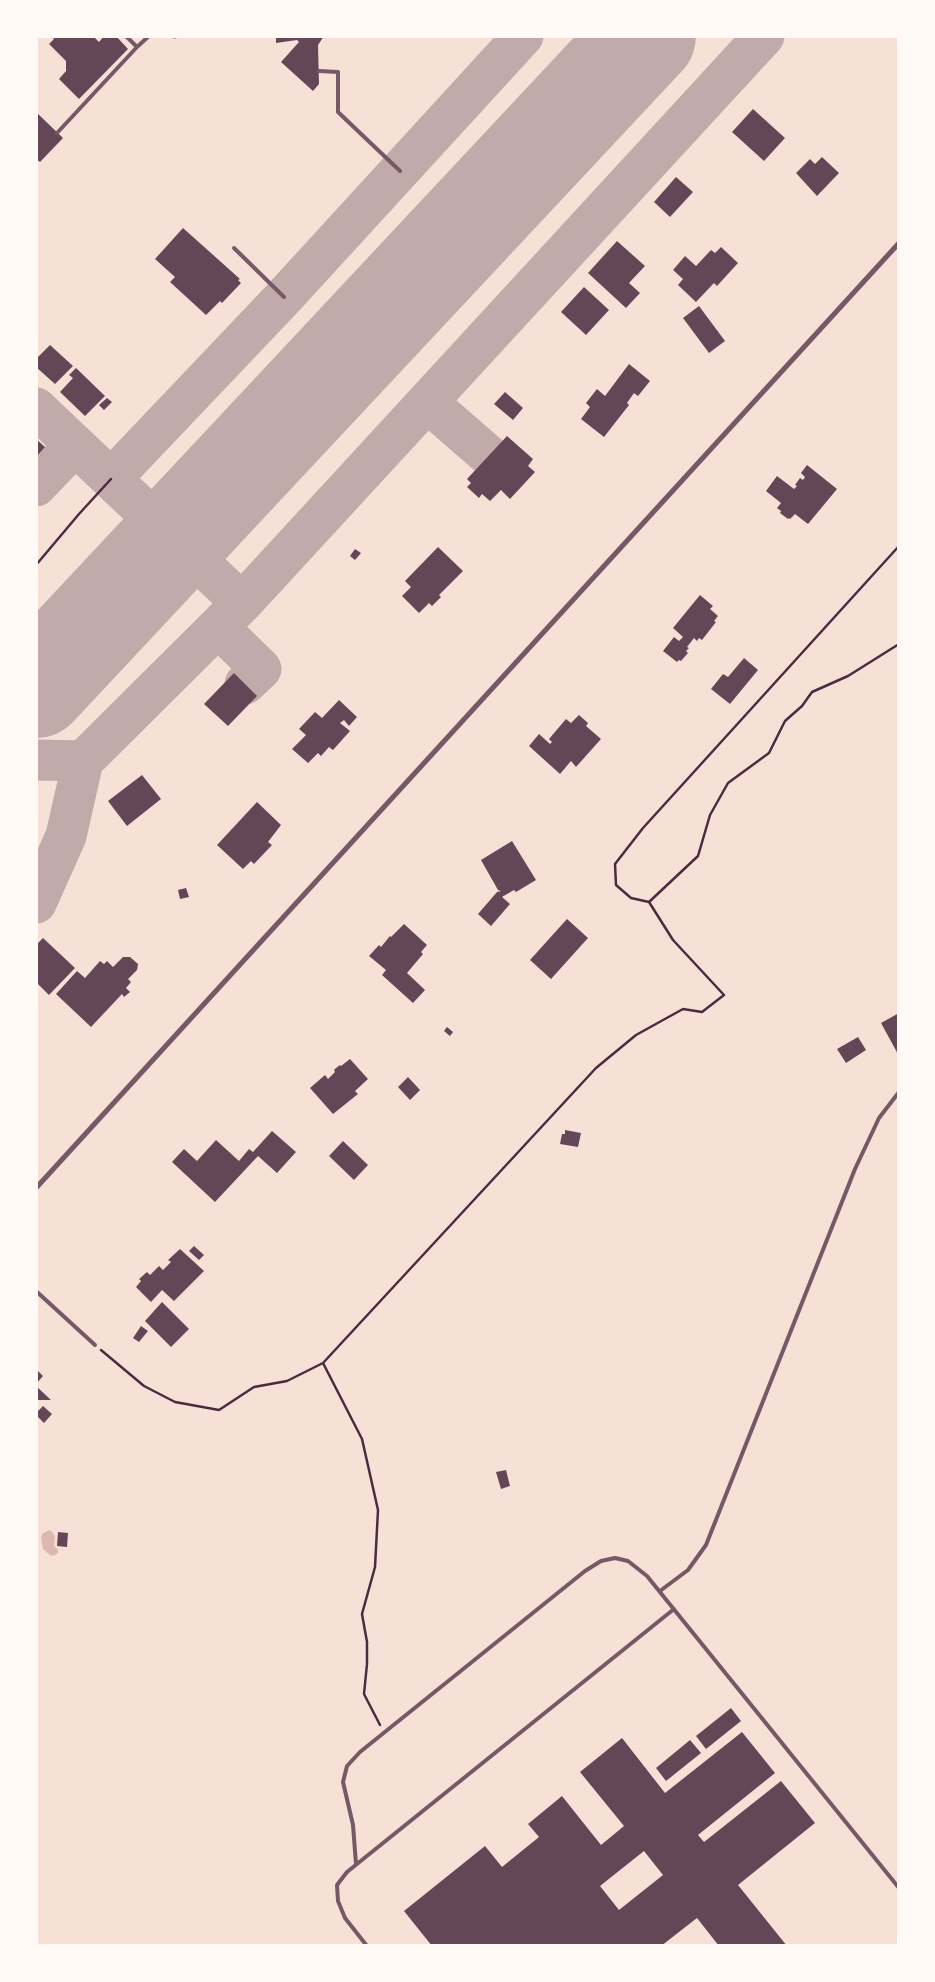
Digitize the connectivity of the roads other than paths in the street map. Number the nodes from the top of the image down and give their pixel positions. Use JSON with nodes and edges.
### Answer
{"nodes":[{"id":1,"x":126,"y":36,"type":"edge"},
{"id":2,"x":149,"y":36,"type":"edge"},
{"id":3,"x":137,"y":47,"type":"junction"},
{"id":4,"x":319,"y":71,"type":"dead end"},
{"id":5,"x":57,"y":133,"type":"dead end"},
{"id":6,"x":400,"y":172,"type":"dead end"},
{"id":7,"x":899,"y":243,"type":"edge"},
{"id":8,"x":234,"y":248,"type":"dead end"},
{"id":9,"x":284,"y":297,"type":"dead end"},
{"id":10,"x":899,"y":1092,"type":"edge"},
{"id":11,"x":36,"y":1188,"type":"edge"},
{"id":12,"x":36,"y":1291,"type":"edge"},
{"id":13,"x":95,"y":1345,"type":"road end"},
{"id":14,"x":660,"y":1591,"type":"junction"},
{"id":15,"x":674,"y":1609,"type":"junction"},
{"id":16,"x":356,"y":1864,"type":"junction"},
{"id":17,"x":899,"y":1888,"type":"edge"},
{"id":18,"x":367,"y":1946,"type":"edge"}],
"edges":[{"from":1,"to":3,"type":"lane"},
{"from":2,"to":3,"type":"lane"},
{"from":3,"to":5,"type":"lane"},
{"from":4,"to":6,"type":"lane"},
{"from":7,"to":11,"type":"street"},
{"from":8,"to":9,"type":"lane"},
{"from":10,"to":14,"type":"lane"},
{"from":12,"to":13,"type":"lane"},
{"from":14,"to":15,"type":"lane"},
{"from":14,"to":16,"type":"lane"},
{"from":15,"to":16,"type":"lane"},
{"from":15,"to":17,"type":"lane"},
{"from":16,"to":18,"type":"lane"}]}
